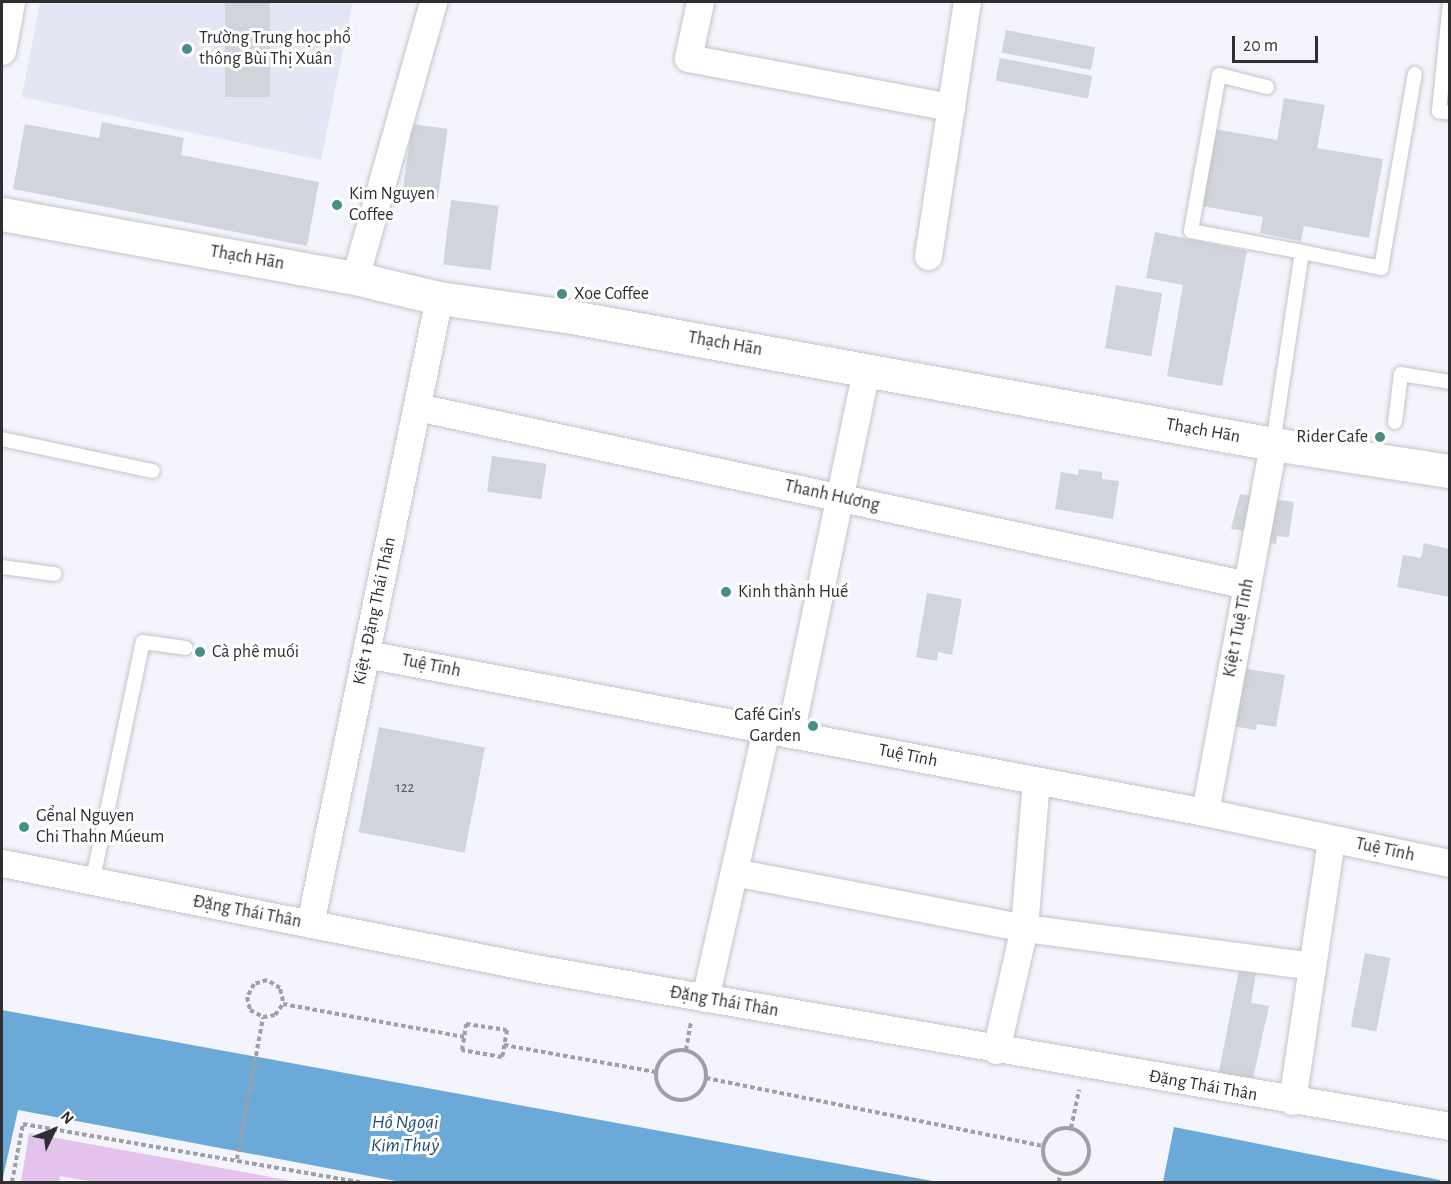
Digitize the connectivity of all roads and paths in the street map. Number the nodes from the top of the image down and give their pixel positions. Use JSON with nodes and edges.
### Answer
{"nodes":[{"id":1,"x":11,"y":2,"type":"edge"},
{"id":2,"x":433,"y":2,"type":"edge"},
{"id":3,"x":700,"y":2,"type":"edge"},
{"id":4,"x":967,"y":2,"type":"edge"},
{"id":5,"x":1449,"y":2,"type":"edge"},
{"id":6,"x":2,"y":51,"type":"edge"},
{"id":7,"x":1415,"y":74,"type":"dead end"},
{"id":8,"x":1267,"y":87,"type":"dead end"},
{"id":9,"x":951,"y":106,"type":"junction"},
{"id":10,"x":1449,"y":113,"type":"edge"},
{"id":11,"x":2,"y":213,"type":"edge"},
{"id":12,"x":1302,"y":252,"type":"junction"},
{"id":13,"x":928,"y":256,"type":"dead end"},
{"id":14,"x":355,"y":278,"type":"junction"},
{"id":15,"x":439,"y":298,"type":"junction"},
{"id":16,"x":866,"y":370,"type":"junction"},
{"id":17,"x":1449,"y":382,"type":"edge"},
{"id":18,"x":417,"y":407,"type":"junction"},
{"id":19,"x":1395,"y":422,"type":"dead end"},
{"id":20,"x":2,"y":439,"type":"edge"},
{"id":21,"x":1274,"y":444,"type":"junction"},
{"id":22,"x":153,"y":471,"type":"dead end"},
{"id":23,"x":1449,"y":471,"type":"edge"},
{"id":24,"x":840,"y":498,"type":"junction"},
{"id":25,"x":2,"y":567,"type":"edge"},
{"id":26,"x":55,"y":574,"type":"dead end"},
{"id":27,"x":1247,"y":585,"type":"junction"},
{"id":28,"x":186,"y":648,"type":"dead end"},
{"id":29,"x":366,"y":654,"type":"junction"},
{"id":30,"x":778,"y":732,"type":"junction"},
{"id":31,"x":1036,"y":780,"type":"junction"},
{"id":32,"x":1205,"y":812,"type":"junction"},
{"id":33,"x":1331,"y":839,"type":"junction"},
{"id":34,"x":2,"y":862,"type":"edge"},
{"id":35,"x":1449,"y":863,"type":"edge"},
{"id":36,"x":734,"y":872,"type":"junction"},
{"id":37,"x":92,"y":883,"type":"junction"},
{"id":38,"x":310,"y":924,"type":"junction"},
{"id":39,"x":1024,"y":928,"type":"junction"},
{"id":40,"x":1312,"y":966,"type":"junction"},
{"id":41,"x":284,"y":1001,"type":"dead end"},
{"id":42,"x":699,"y":1005,"type":"junction"},
{"id":43,"x":263,"y":1017,"type":"junction"},
{"id":44,"x":464,"y":1037,"type":"junction"},
{"id":45,"x":504,"y":1045,"type":"junction"},
{"id":46,"x":686,"y":1050,"type":"junction"},
{"id":47,"x":996,"y":1050,"type":"junction"},
{"id":48,"x":1084,"y":1066,"type":"junction"},
{"id":49,"x":655,"y":1072,"type":"junction"},
{"id":50,"x":706,"y":1078,"type":"junction"},
{"id":51,"x":1292,"y":1101,"type":"junction"},
{"id":52,"x":1449,"y":1126,"type":"edge"},
{"id":53,"x":1071,"y":1128,"type":"junction"},
{"id":54,"x":1043,"y":1146,"type":"junction"},
{"id":55,"x":237,"y":1160,"type":"junction"},
{"id":56,"x":1060,"y":1174,"type":"junction"},
{"id":57,"x":12,"y":1182,"type":"edge"},
{"id":58,"x":360,"y":1182,"type":"edge"},
{"id":59,"x":1059,"y":1182,"type":"edge"}],
"edges":[{"from":1,"to":6,"type":"street"},
{"from":2,"to":14,"type":"street"},
{"from":3,"to":9,"type":"street"},
{"from":4,"to":9,"type":"street"},
{"from":5,"to":10,"type":"lane"},
{"from":7,"to":12,"type":"lane"},
{"from":8,"to":12,"type":"lane"},
{"from":9,"to":13,"type":"street"},
{"from":11,"to":14,"type":"street","name":"Thạch Hãn"},
{"from":12,"to":21,"type":"lane"},
{"from":14,"to":15,"type":"street","name":"Thạch Hãn"},
{"from":15,"to":16,"type":"street","name":"Thạch Hãn"},
{"from":15,"to":18,"type":"street","name":"Kiệt 1 Đặng Thái Thân"},
{"from":16,"to":21,"type":"street","name":"Thạch Hãn"},
{"from":16,"to":24,"type":"street"},
{"from":17,"to":19,"type":"lane"},
{"from":18,"to":24,"type":"street","name":"Thanh Hương"},
{"from":18,"to":29,"type":"street","name":"Kiệt 1 Đặng Thái Thân"},
{"from":20,"to":22,"type":"lane"},
{"from":21,"to":23,"type":"street","name":"Thạch Hãn"},
{"from":21,"to":27,"type":"street","name":"Kiệt 1 Tuệ Tĩnh"},
{"from":24,"to":27,"type":"street","name":"Thanh Hương"},
{"from":24,"to":30,"type":"street"},
{"from":25,"to":26,"type":"lane"},
{"from":27,"to":32,"type":"street","name":"Kiệt 1 Tuệ Tĩnh"},
{"from":28,"to":37,"type":"lane"},
{"from":29,"to":30,"type":"street","name":"Tuệ Tĩnh"},
{"from":29,"to":38,"type":"street","name":"Kiệt 1 Đặng Thái Thân"},
{"from":30,"to":31,"type":"street","name":"Tuệ Tĩnh"},
{"from":30,"to":36,"type":"street"},
{"from":31,"to":32,"type":"street","name":"Tuệ Tĩnh"},
{"from":31,"to":39,"type":"street"},
{"from":32,"to":33,"type":"street","name":"Tuệ Tĩnh"},
{"from":33,"to":35,"type":"street","name":"Tuệ Tĩnh"},
{"from":33,"to":40,"type":"street"},
{"from":34,"to":37,"type":"street","name":"Đặng Thái Thân"},
{"from":36,"to":39,"type":"street"},
{"from":36,"to":42,"type":"street"},
{"from":37,"to":38,"type":"street","name":"Đặng Thái Thân"},
{"from":38,"to":42,"type":"street","name":"Đặng Thái Thân"},
{"from":39,"to":40,"type":"street"},
{"from":39,"to":47,"type":"street"},
{"from":40,"to":51,"type":"street"},
{"from":41,"to":43,"type":"path"},
{"from":42,"to":46,"type":"path"},
{"from":42,"to":47,"type":"street","name":"Đặng Thái Thân"},
{"from":43,"to":44,"type":"path"},
{"from":43,"to":55,"type":"path"},
{"from":44,"to":45,"type":"path"},
{"from":44,"to":45,"type":"path"},
{"from":45,"to":49,"type":"path"},
{"from":46,"to":49,"type":"path"},
{"from":46,"to":50,"type":"path"},
{"from":47,"to":48,"type":"street","name":"Đặng Thái Thân"},
{"from":48,"to":51,"type":"street","name":"Đặng Thái Thân"},
{"from":48,"to":53,"type":"path"},
{"from":49,"to":50,"type":"path"},
{"from":50,"to":54,"type":"path"},
{"from":51,"to":52,"type":"street","name":"Đặng Thái Thân"},
{"from":53,"to":54,"type":"path"},
{"from":53,"to":56,"type":"path"},
{"from":54,"to":56,"type":"path"},
{"from":55,"to":57,"type":"path"},
{"from":55,"to":58,"type":"path"},
{"from":56,"to":59,"type":"path"}]}
